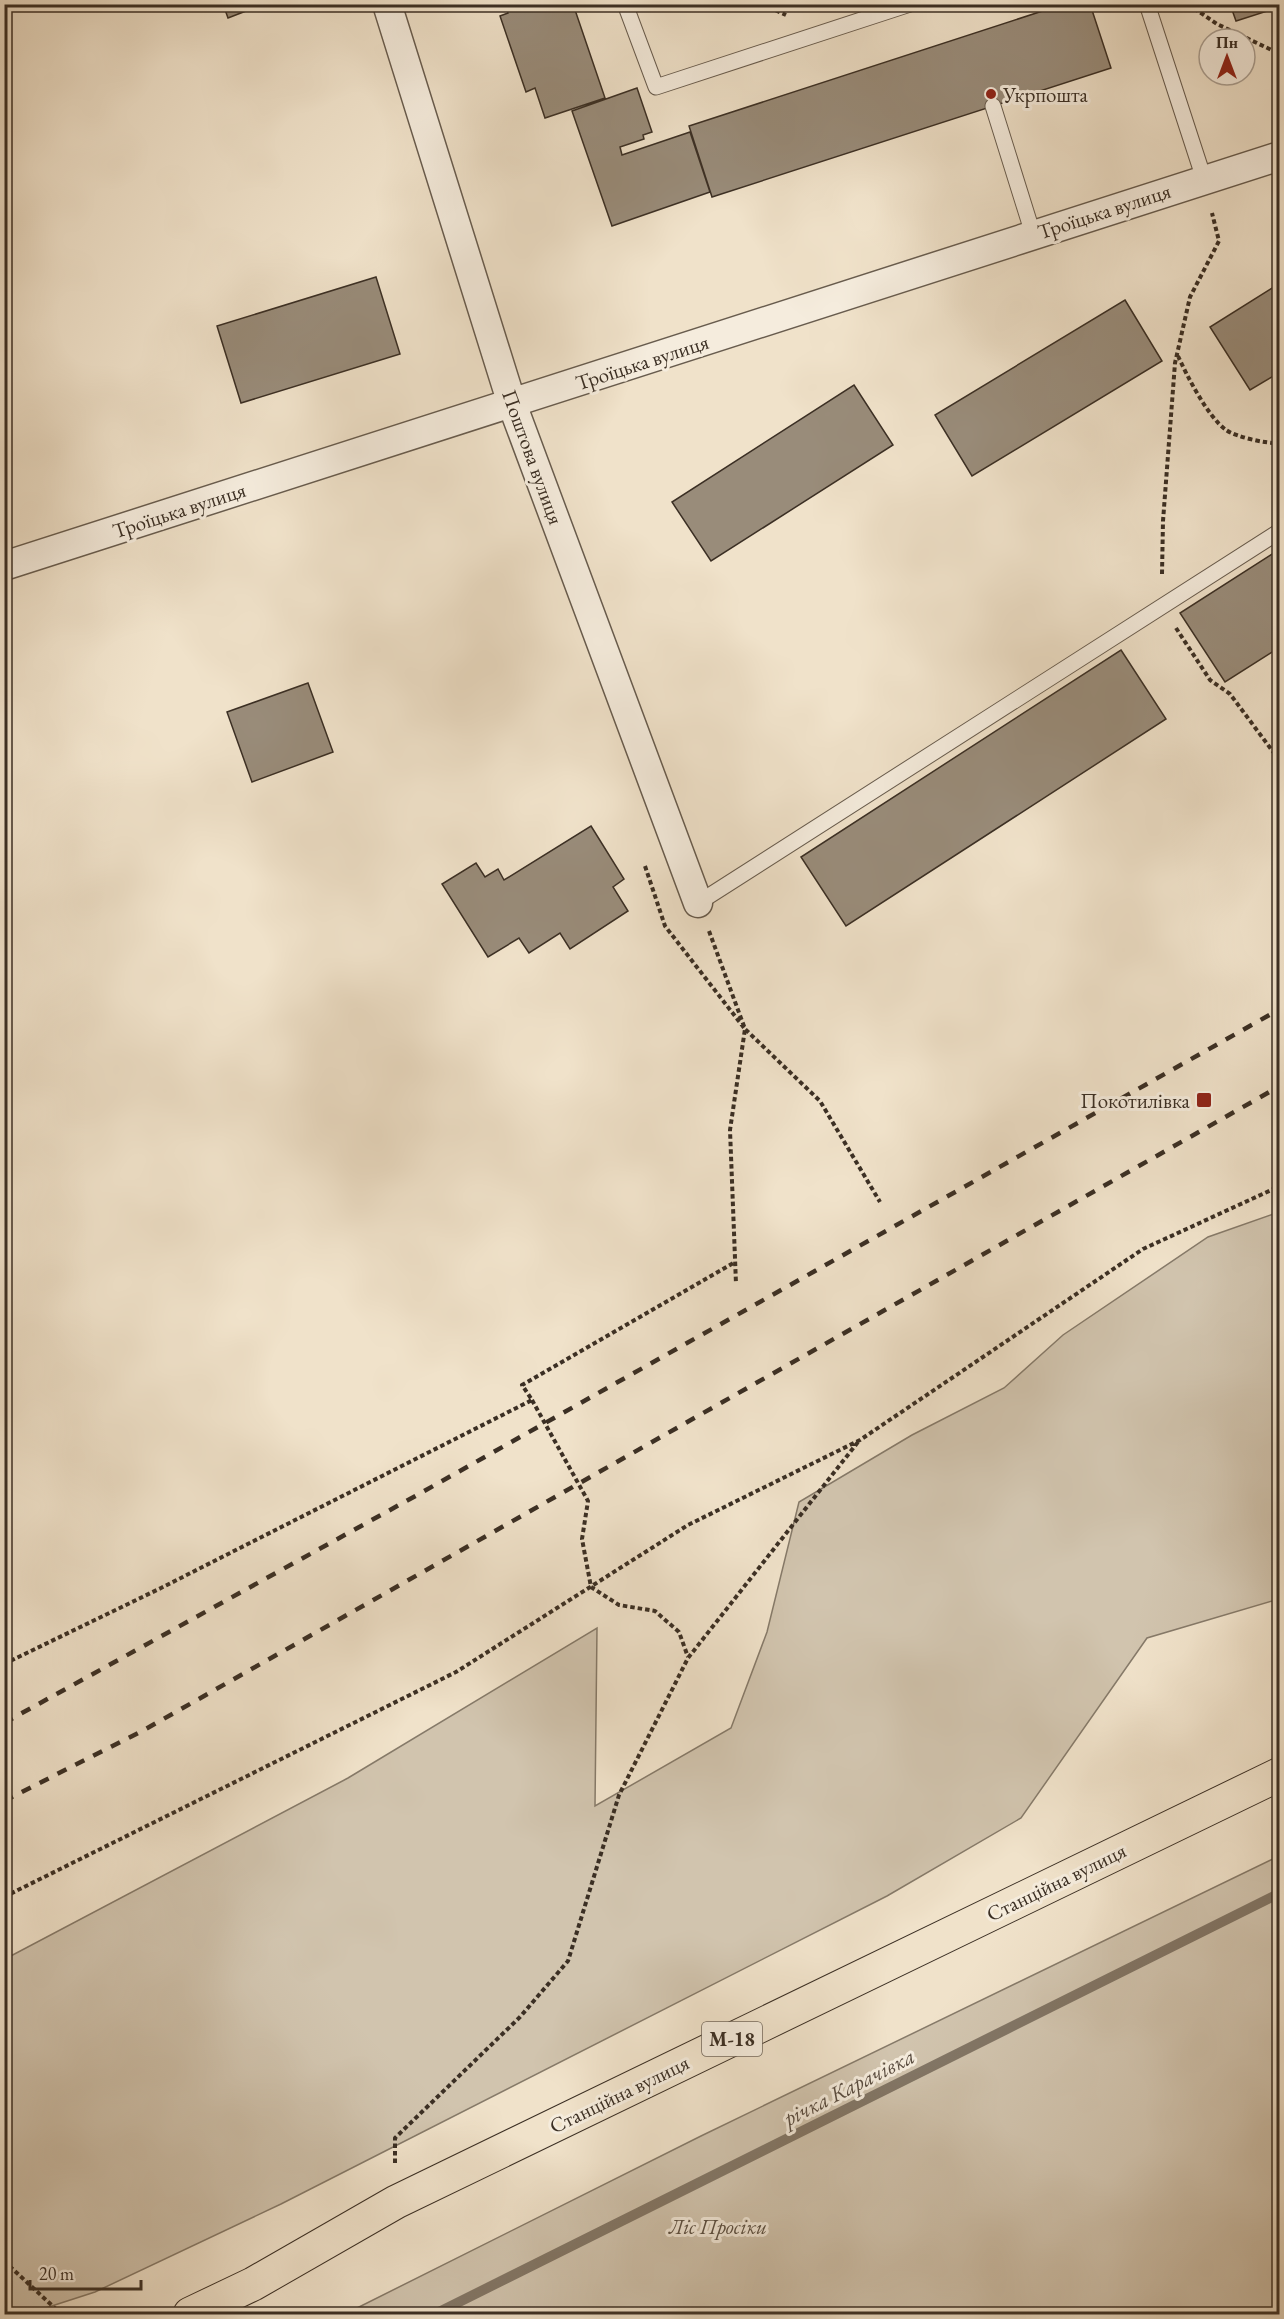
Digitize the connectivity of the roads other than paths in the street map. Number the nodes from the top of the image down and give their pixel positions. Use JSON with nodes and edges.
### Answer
{"nodes":[{"id":1,"x":387,"y":4,"type":"edge"},
{"id":2,"x":625,"y":4,"type":"edge"},
{"id":3,"x":910,"y":4,"type":"edge"},
{"id":4,"x":1147,"y":4,"type":"edge"},
{"id":5,"x":993,"y":106,"type":"dead end"},
{"id":6,"x":1280,"y":156,"type":"edge"},
{"id":7,"x":1204,"y":179,"type":"junction"},
{"id":8,"x":1033,"y":234,"type":"junction"},
{"id":9,"x":512,"y":404,"type":"junction"},
{"id":10,"x":1280,"y":531,"type":"edge"},
{"id":11,"x":4,"y":566,"type":"edge"},
{"id":12,"x":698,"y":903,"type":"joint"},
{"id":13,"x":1280,"y":1774,"type":"edge"},
{"id":14,"x":191,"y":2314,"type":"edge"}],
"edges":[{"from":1,"to":9,"type":"street","name":"Поштова вулиця"},
{"from":2,"to":3,"type":"lane"},
{"from":4,"to":7,"type":"lane"},
{"from":5,"to":8,"type":"lane"},
{"from":6,"to":7,"type":"street","name":"Троїцька вулиця"},
{"from":7,"to":8,"type":"street","name":"Троїцька вулиця"},
{"from":8,"to":9,"type":"street","name":"Троїцька вулиця"},
{"from":9,"to":11,"type":"street","name":"Троїцька вулиця"},
{"from":9,"to":12,"type":"street","name":"Поштова вулиця"},
{"from":10,"to":12,"type":"lane"},
{"from":13,"to":14,"type":"highway","name":"Станційна вулиця","number":"М-18"}]}
